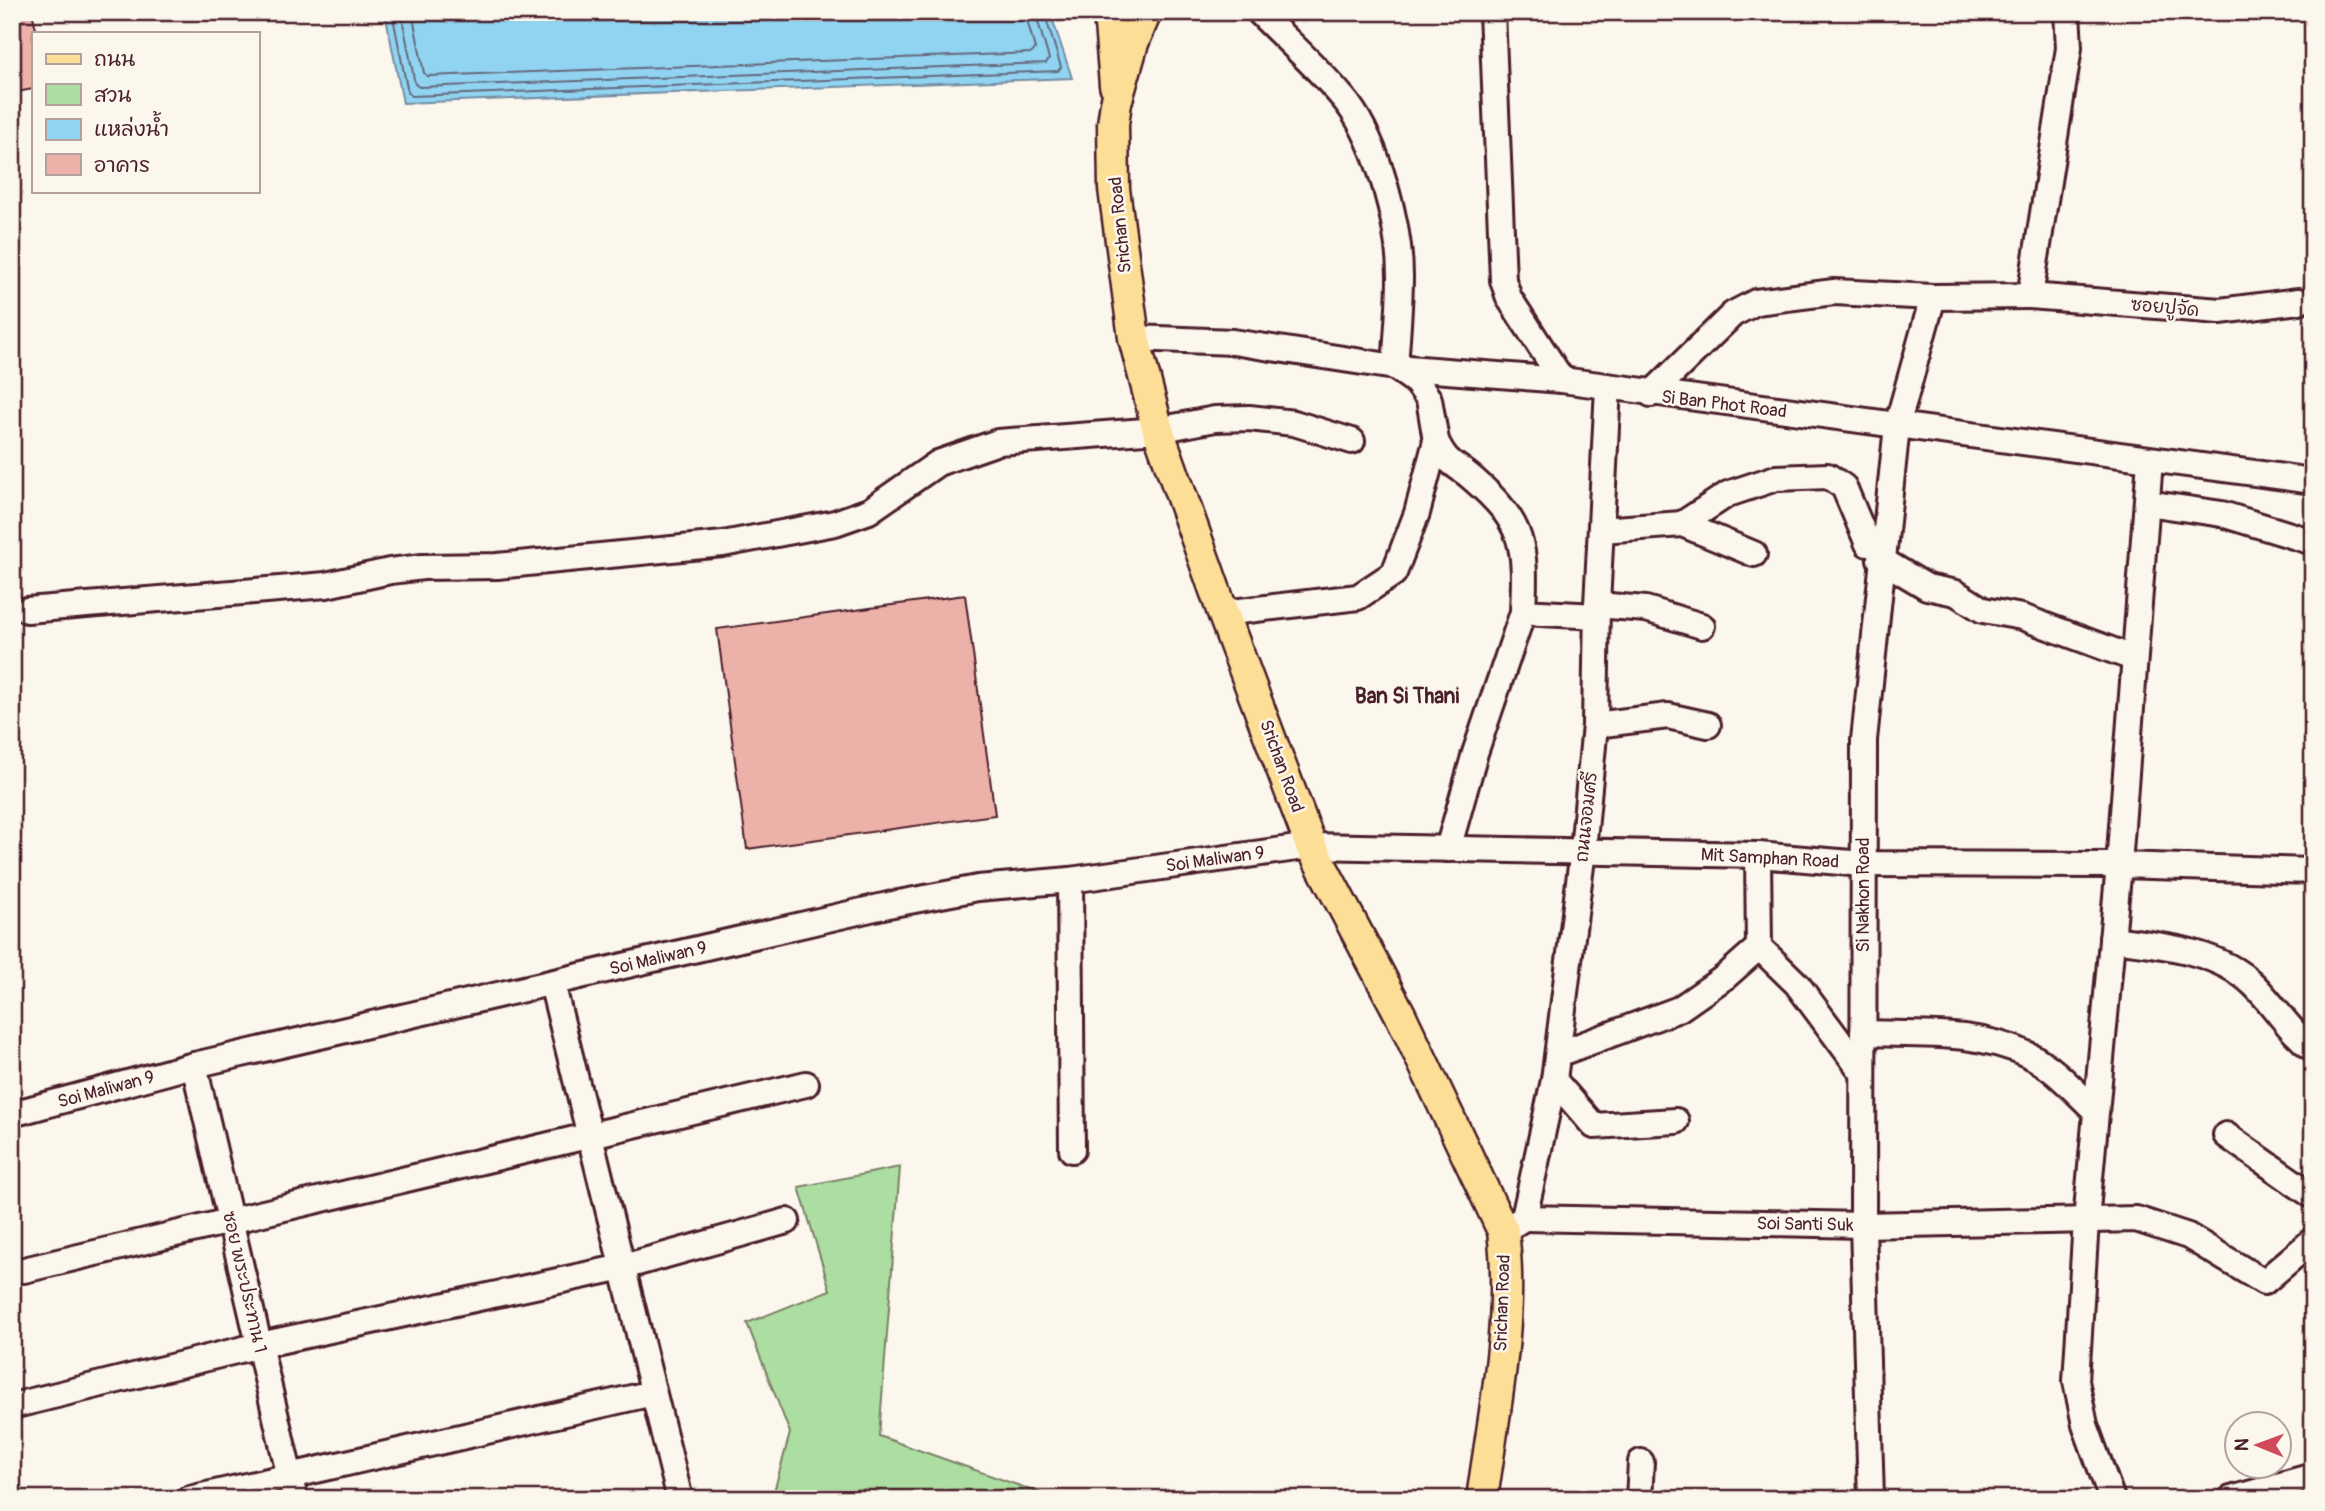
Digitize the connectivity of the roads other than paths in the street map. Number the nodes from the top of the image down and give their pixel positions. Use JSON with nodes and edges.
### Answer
{"nodes":[{"id":1,"x":1109,"y":12,"type":"edge"},
{"id":2,"x":1146,"y":12,"type":"edge"},
{"id":3,"x":1259,"y":12,"type":"edge"},
{"id":4,"x":1492,"y":12,"type":"edge"},
{"id":5,"x":2067,"y":12,"type":"edge"},
{"id":6,"x":1116,"y":103,"type":"junction"},
{"id":7,"x":2030,"y":296,"type":"junction"},
{"id":8,"x":1933,"y":297,"type":"junction"},
{"id":9,"x":2299,"y":300,"type":"dead end"},
{"id":10,"x":1134,"y":338,"type":"junction"},
{"id":11,"x":1395,"y":367,"type":"junction"},
{"id":12,"x":1562,"y":380,"type":"junction"},
{"id":13,"x":1608,"y":387,"type":"junction"},
{"id":14,"x":1651,"y":394,"type":"junction"},
{"id":15,"x":1896,"y":426,"type":"junction"},
{"id":16,"x":1158,"y":430,"type":"junction"},
{"id":17,"x":1352,"y":441,"type":"dead end"},
{"id":18,"x":1436,"y":441,"type":"junction"},
{"id":19,"x":2150,"y":460,"type":"junction"},
{"id":20,"x":2313,"y":481,"type":"edge"},
{"id":21,"x":2147,"y":503,"type":"junction"},
{"id":22,"x":1682,"y":524,"type":"junction"},
{"id":23,"x":1601,"y":530,"type":"junction"},
{"id":24,"x":2313,"y":542,"type":"edge"},
{"id":25,"x":1881,"y":552,"type":"junction"},
{"id":26,"x":1754,"y":554,"type":"dead end"},
{"id":27,"x":27,"y":610,"type":"dead end"},
{"id":28,"x":1597,"y":610,"type":"junction"},
{"id":29,"x":1523,"y":612,"type":"junction"},
{"id":30,"x":1223,"y":613,"type":"junction"},
{"id":31,"x":1702,"y":626,"type":"dead end"},
{"id":32,"x":2133,"y":658,"type":"junction"},
{"id":33,"x":1595,"y":724,"type":"junction"},
{"id":34,"x":1708,"y":725,"type":"dead end"},
{"id":35,"x":1311,"y":845,"type":"junction"},
{"id":36,"x":1448,"y":849,"type":"junction"},
{"id":37,"x":1583,"y":850,"type":"junction"},
{"id":38,"x":1758,"y":855,"type":"junction"},
{"id":39,"x":1863,"y":864,"type":"junction"},
{"id":40,"x":2119,"y":865,"type":"junction"},
{"id":41,"x":2313,"y":872,"type":"edge"},
{"id":42,"x":1070,"y":880,"type":"junction"},
{"id":43,"x":2112,"y":939,"type":"junction"},
{"id":44,"x":1759,"y":947,"type":"junction"},
{"id":45,"x":552,"y":983,"type":"junction"},
{"id":46,"x":1863,"y":1033,"type":"junction"},
{"id":47,"x":2313,"y":1049,"type":"edge"},
{"id":48,"x":1558,"y":1054,"type":"junction"},
{"id":49,"x":194,"y":1065,"type":"junction"},
{"id":50,"x":1863,"y":1073,"type":"junction"},
{"id":51,"x":1554,"y":1080,"type":"junction"},
{"id":52,"x":806,"y":1084,"type":"dead end"},
{"id":53,"x":2096,"y":1111,"type":"junction"},
{"id":54,"x":12,"y":1114,"type":"edge"},
{"id":55,"x":1676,"y":1121,"type":"dead end"},
{"id":56,"x":2227,"y":1135,"type":"dead end"},
{"id":57,"x":590,"y":1136,"type":"junction"},
{"id":58,"x":1072,"y":1150,"type":"dead end"},
{"id":59,"x":2313,"y":1196,"type":"edge"},
{"id":60,"x":230,"y":1219,"type":"junction"},
{"id":61,"x":787,"y":1221,"type":"dead end"},
{"id":62,"x":2086,"y":1221,"type":"junction"},
{"id":63,"x":1513,"y":1225,"type":"junction"},
{"id":64,"x":1863,"y":1225,"type":"junction"},
{"id":65,"x":2313,"y":1240,"type":"edge"},
{"id":66,"x":623,"y":1267,"type":"junction"},
{"id":67,"x":24,"y":1270,"type":"dead end"},
{"id":68,"x":260,"y":1345,"type":"junction"},
{"id":69,"x":653,"y":1392,"type":"junction"},
{"id":70,"x":12,"y":1406,"type":"edge"},
{"id":71,"x":1641,"y":1462,"type":"dead end"},
{"id":72,"x":2313,"y":1476,"type":"edge"},
{"id":73,"x":293,"y":1487,"type":"edge"},
{"id":74,"x":189,"y":1499,"type":"edge"},
{"id":75,"x":680,"y":1499,"type":"edge"},
{"id":76,"x":1482,"y":1499,"type":"edge"},
{"id":77,"x":1639,"y":1499,"type":"edge"},
{"id":78,"x":1871,"y":1499,"type":"edge"},
{"id":79,"x":2112,"y":1499,"type":"edge"},
{"id":80,"x":2231,"y":1499,"type":"edge"}],
"edges":[{"from":1,"to":6,"type":"main road"},
{"from":2,"to":6,"type":"main road","name":"Srichan Road"},
{"from":3,"to":11,"type":"street"},
{"from":4,"to":12,"type":"street"},
{"from":5,"to":7,"type":"street"},
{"from":6,"to":10,"type":"main road","name":"Srichan Road"},
{"from":7,"to":8,"type":"street","name":"ซอยปูจัด"},
{"from":7,"to":9,"type":"street","name":"ซอยปูจัด"},
{"from":8,"to":14,"type":"street","name":"ซอยปูจัด"},
{"from":8,"to":15,"type":"street","name":"Si Nakhon Road"},
{"from":10,"to":11,"type":"street","name":"Si Ban Phot Road"},
{"from":10,"to":16,"type":"main road","name":"Srichan Road"},
{"from":11,"to":12,"type":"street","name":"Si Ban Phot Road"},
{"from":11,"to":18,"type":"street"},
{"from":12,"to":13,"type":"street","name":"Si Ban Phot Road"},
{"from":13,"to":14,"type":"street","name":"Si Ban Phot Road"},
{"from":13,"to":23,"type":"street","name":"ถนนจอมศรี"},
{"from":14,"to":15,"type":"street","name":"Si Ban Phot Road"},
{"from":15,"to":19,"type":"street","name":"Si Ban Phot Road"},
{"from":15,"to":25,"type":"street","name":"Si Nakhon Road"},
{"from":16,"to":17,"type":"street"},
{"from":16,"to":27,"type":"street"},
{"from":16,"to":30,"type":"main road","name":"Srichan Road"},
{"from":18,"to":29,"type":"street"},
{"from":18,"to":30,"type":"street"},
{"from":19,"to":20,"type":"street","name":"Si Ban Phot Road"},
{"from":19,"to":21,"type":"street"},
{"from":21,"to":24,"type":"street"},
{"from":21,"to":32,"type":"street"},
{"from":22,"to":23,"type":"street"},
{"from":22,"to":25,"type":"street"},
{"from":22,"to":26,"type":"street"},
{"from":23,"to":28,"type":"street","name":"ถนนจอมศรี"},
{"from":25,"to":32,"type":"street"},
{"from":25,"to":39,"type":"street","name":"Si Nakhon Road"},
{"from":28,"to":29,"type":"street"},
{"from":28,"to":31,"type":"street"},
{"from":28,"to":33,"type":"street","name":"ถนนจอมศรี"},
{"from":29,"to":36,"type":"street"},
{"from":30,"to":35,"type":"main road","name":"Srichan Road"},
{"from":32,"to":40,"type":"street"},
{"from":33,"to":34,"type":"street"},
{"from":33,"to":37,"type":"street","name":"ถนนจอมศรี"},
{"from":35,"to":36,"type":"street","name":"Mit Samphan Road"},
{"from":35,"to":42,"type":"street","name":"Soi Maliwan 9"},
{"from":35,"to":63,"type":"main road","name":"Srichan Road"},
{"from":36,"to":37,"type":"street","name":"Mit Samphan Road"},
{"from":37,"to":38,"type":"street","name":"Mit Samphan Road"},
{"from":37,"to":48,"type":"street","name":"ถนนจอมศรี"},
{"from":38,"to":39,"type":"street","name":"Mit Samphan Road"},
{"from":38,"to":44,"type":"street"},
{"from":39,"to":40,"type":"street","name":"Mit Samphan Road"},
{"from":39,"to":46,"type":"street","name":"Si Nakhon Road"},
{"from":40,"to":41,"type":"street","name":"Mit Samphan Road"},
{"from":40,"to":43,"type":"street"},
{"from":42,"to":45,"type":"street","name":"Soi Maliwan 9"},
{"from":42,"to":58,"type":"street"},
{"from":43,"to":47,"type":"street"},
{"from":43,"to":53,"type":"street"},
{"from":44,"to":48,"type":"street"},
{"from":44,"to":50,"type":"street"},
{"from":45,"to":49,"type":"street","name":"Soi Maliwan 9"},
{"from":45,"to":57,"type":"street"},
{"from":46,"to":50,"type":"street","name":"Si Nakhon Road"},
{"from":46,"to":53,"type":"street"},
{"from":48,"to":51,"type":"street","name":"ถนนจอมศรี"},
{"from":49,"to":54,"type":"street","name":"Soi Maliwan 9"},
{"from":49,"to":60,"type":"street","name":"ซอย พระประทาน 1"},
{"from":50,"to":64,"type":"street","name":"Si Nakhon Road"},
{"from":51,"to":55,"type":"street"},
{"from":51,"to":63,"type":"street","name":"ถนนจอมศรี"},
{"from":52,"to":57,"type":"street"},
{"from":53,"to":62,"type":"street"},
{"from":56,"to":59,"type":"street"},
{"from":57,"to":60,"type":"street"},
{"from":57,"to":66,"type":"street"},
{"from":60,"to":67,"type":"street"},
{"from":60,"to":68,"type":"street","name":"ซอย พระประทาน 1"},
{"from":61,"to":66,"type":"street"},
{"from":62,"to":64,"type":"street","name":"Soi Santi Suk"},
{"from":62,"to":65,"type":"street","name":"Soi Santi Suk"},
{"from":62,"to":79,"type":"street"},
{"from":63,"to":64,"type":"street","name":"Soi Santi Suk"},
{"from":63,"to":76,"type":"main road","name":"Srichan Road"},
{"from":64,"to":78,"type":"street","name":"Si Nakhon Road"},
{"from":66,"to":68,"type":"street"},
{"from":66,"to":69,"type":"street"},
{"from":68,"to":70,"type":"street"},
{"from":68,"to":73,"type":"street","name":"ซอย พระประทาน 1"},
{"from":69,"to":73,"type":"street"},
{"from":69,"to":75,"type":"street"},
{"from":71,"to":77,"type":"street"},
{"from":72,"to":80,"type":"street"},
{"from":73,"to":74,"type":"street"}]}
